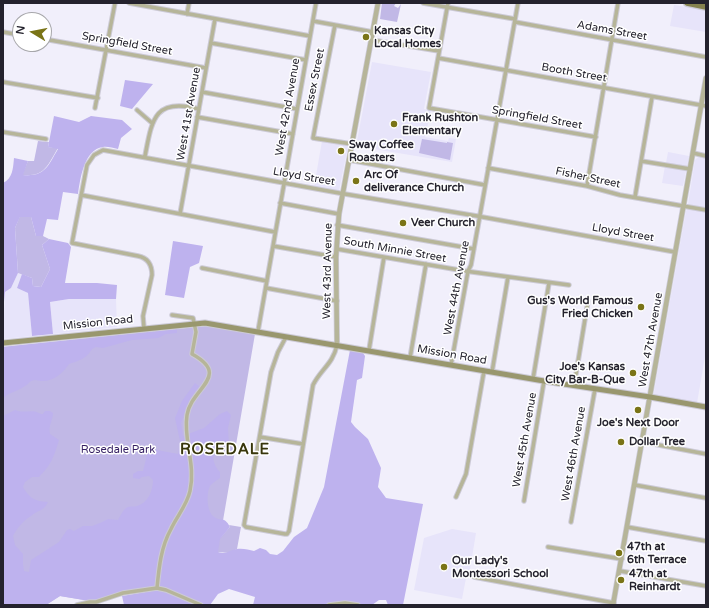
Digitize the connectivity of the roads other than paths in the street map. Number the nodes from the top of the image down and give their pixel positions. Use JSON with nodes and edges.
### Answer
{"nodes":[{"id":1,"x":115,"y":3,"type":"edge"},
{"id":2,"x":129,"y":3,"type":"edge"},
{"id":3,"x":189,"y":3,"type":"edge"},
{"id":4,"x":316,"y":3,"type":"edge"},
{"id":5,"x":378,"y":3,"type":"edge"},
{"id":6,"x":423,"y":3,"type":"edge"},
{"id":7,"x":518,"y":3,"type":"edge"},
{"id":8,"x":618,"y":3,"type":"edge"},
{"id":9,"x":689,"y":3,"type":"edge"},
{"id":10,"x":448,"y":5,"type":"edge"},
{"id":11,"x":706,"y":7,"type":"edge"},
{"id":12,"x":187,"y":14,"type":"junction"},
{"id":13,"x":215,"y":18,"type":"junction"},
{"id":14,"x":313,"y":21,"type":"junction"},
{"id":15,"x":515,"y":21,"type":"junction"},
{"id":16,"x":335,"y":25,"type":"junction"},
{"id":17,"x":373,"y":32,"type":"junction"},
{"id":18,"x":310,"y":36,"type":"junction"},
{"id":19,"x":52,"y":40,"type":"edge"},
{"id":20,"x":372,"y":40,"type":"junction"},
{"id":21,"x":611,"y":40,"type":"junction"},
{"id":22,"x":211,"y":43,"type":"junction"},
{"id":23,"x":106,"y":49,"type":"junction"},
{"id":24,"x":439,"y":51,"type":"junction"},
{"id":25,"x":706,"y":57,"type":"edge"},
{"id":26,"x":438,"y":58,"type":"junction"},
{"id":27,"x":306,"y":60,"type":"junction"},
{"id":28,"x":206,"y":68,"type":"junction"},
{"id":29,"x":506,"y":70,"type":"junction"},
{"id":30,"x":706,"y":78,"type":"edge"},
{"id":31,"x":3,"y":82,"type":"edge"},
{"id":32,"x":604,"y":88,"type":"junction"},
{"id":33,"x":202,"y":92,"type":"junction"},
{"id":34,"x":652,"y":97,"type":"junction"},
{"id":35,"x":98,"y":98,"type":"junction"},
{"id":36,"x":704,"y":105,"type":"edge"},
{"id":37,"x":95,"y":108,"type":"dead end"},
{"id":38,"x":199,"y":108,"type":"junction"},
{"id":39,"x":297,"y":109,"type":"junction"},
{"id":40,"x":137,"y":110,"type":"dead end"},
{"id":41,"x":197,"y":117,"type":"junction"},
{"id":42,"x":498,"y":120,"type":"junction"},
{"id":43,"x":152,"y":123,"type":"junction"},
{"id":44,"x":3,"y":132,"type":"edge"},
{"id":45,"x":293,"y":134,"type":"junction"},
{"id":46,"x":596,"y":137,"type":"junction"},
{"id":47,"x":46,"y":139,"type":"dead end"},
{"id":48,"x":352,"y":144,"type":"junction"},
{"id":49,"x":693,"y":154,"type":"junction"},
{"id":50,"x":145,"y":156,"type":"junction"},
{"id":51,"x":706,"y":156,"type":"edge"},
{"id":52,"x":349,"y":160,"type":"junction"},
{"id":53,"x":641,"y":161,"type":"junction"},
{"id":54,"x":189,"y":165,"type":"junction"},
{"id":55,"x":488,"y":168,"type":"junction"},
{"id":56,"x":690,"y":169,"type":"junction"},
{"id":57,"x":284,"y":183,"type":"junction"},
{"id":58,"x":485,"y":185,"type":"junction"},
{"id":59,"x":587,"y":186,"type":"junction"},
{"id":60,"x":342,"y":194,"type":"junction"},
{"id":61,"x":81,"y":195,"type":"junction"},
{"id":62,"x":635,"y":197,"type":"junction"},
{"id":63,"x":280,"y":203,"type":"junction"},
{"id":64,"x":684,"y":206,"type":"junction"},
{"id":65,"x":706,"y":210,"type":"edge"},
{"id":66,"x":180,"y":214,"type":"junction"},
{"id":67,"x":339,"y":214,"type":"junction"},
{"id":68,"x":480,"y":217,"type":"junction"},
{"id":69,"x":337,"y":225,"type":"junction"},
{"id":70,"x":275,"y":232,"type":"junction"},
{"id":71,"x":273,"y":246,"type":"junction"},
{"id":72,"x":337,"y":249,"type":"junction"},
{"id":73,"x":474,"y":249,"type":"junction"},
{"id":74,"x":675,"y":252,"type":"junction"},
{"id":75,"x":336,"y":257,"type":"junction"},
{"id":76,"x":384,"y":257,"type":"junction"},
{"id":77,"x":426,"y":264,"type":"junction"},
{"id":78,"x":202,"y":268,"type":"dead end"},
{"id":79,"x":468,"y":271,"type":"junction"},
{"id":80,"x":508,"y":277,"type":"junction"},
{"id":81,"x":267,"y":281,"type":"junction"},
{"id":82,"x":549,"y":282,"type":"junction"},
{"id":83,"x":569,"y":285,"type":"dead end"},
{"id":84,"x":266,"y":288,"type":"junction"},
{"id":85,"x":336,"y":301,"type":"junction"},
{"id":86,"x":588,"y":301,"type":"dead end"},
{"id":87,"x":172,"y":315,"type":"dead end"},
{"id":88,"x":194,"y":323,"type":"junction"},
{"id":89,"x":144,"y":328,"type":"junction"},
{"id":90,"x":258,"y":331,"type":"junction"},
{"id":91,"x":286,"y":337,"type":"junction"},
{"id":92,"x":3,"y":343,"type":"edge"},
{"id":93,"x":337,"y":345,"type":"junction"},
{"id":94,"x":369,"y":350,"type":"junction"},
{"id":95,"x":410,"y":358,"type":"junction"},
{"id":96,"x":451,"y":365,"type":"junction"},
{"id":97,"x":484,"y":371,"type":"junction"},
{"id":98,"x":492,"y":372,"type":"junction"},
{"id":99,"x":533,"y":379,"type":"junction"},
{"id":100,"x":544,"y":381,"type":"junction"},
{"id":101,"x":574,"y":386,"type":"junction"},
{"id":102,"x":595,"y":389,"type":"junction"},
{"id":103,"x":650,"y":397,"type":"junction"},
{"id":104,"x":706,"y":408,"type":"edge"},
{"id":105,"x":260,"y":437,"type":"junction"},
{"id":106,"x":643,"y":442,"type":"junction"},
{"id":107,"x":303,"y":444,"type":"junction"},
{"id":108,"x":706,"y":454,"type":"edge"},
{"id":109,"x":635,"y":485,"type":"junction"},
{"id":110,"x":456,"y":497,"type":"dead end"},
{"id":111,"x":706,"y":498,"type":"edge"},
{"id":112,"x":524,"y":501,"type":"dead end"},
{"id":113,"x":571,"y":522,"type":"dead end"},
{"id":114,"x":627,"y":527,"type":"junction"},
{"id":115,"x":706,"y":541,"type":"edge"},
{"id":116,"x":548,"y":546,"type":"dead end"},
{"id":117,"x":622,"y":559,"type":"junction"},
{"id":118,"x":620,"y":571,"type":"junction"},
{"id":119,"x":474,"y":577,"type":"dead end"},
{"id":120,"x":706,"y":586,"type":"edge"},
{"id":121,"x":157,"y":588,"type":"junction"},
{"id":122,"x":614,"y":604,"type":"edge"},
{"id":123,"x":77,"y":605,"type":"edge"},
{"id":124,"x":200,"y":605,"type":"edge"},
{"id":125,"x":329,"y":605,"type":"edge"},
{"id":126,"x":358,"y":605,"type":"edge"}],
"edges":[{"from":1,"to":23,"type":"street"},
{"from":2,"to":12,"type":"street"},
{"from":3,"to":12,"type":"street"},
{"from":4,"to":14,"type":"street","name":"West 42nd Avenue"},
{"from":5,"to":17,"type":"street","name":"West 43rd Avenue"},
{"from":6,"to":10,"type":"street","name":"Adams Street"},
{"from":7,"to":15,"type":"street","name":"West 44th Avenue"},
{"from":8,"to":21,"type":"street"},
{"from":9,"to":11,"type":"main road"},
{"from":10,"to":15,"type":"street","name":"Adams Street"},
{"from":10,"to":24,"type":"street"},
{"from":12,"to":13,"type":"street"},
{"from":13,"to":18,"type":"street"},
{"from":13,"to":22,"type":"street","name":"West 41st Avenue"},
{"from":14,"to":16,"type":"street"},
{"from":14,"to":18,"type":"street","name":"West 42nd Avenue"},
{"from":15,"to":21,"type":"street","name":"Adams Street"},
{"from":15,"to":29,"type":"street","name":"West 44th Avenue"},
{"from":16,"to":17,"type":"street"},
{"from":16,"to":48,"type":"street","name":"Essex Street"},
{"from":17,"to":20,"type":"street","name":"West 43rd Avenue"},
{"from":18,"to":27,"type":"street","name":"West 42nd Avenue"},
{"from":19,"to":23,"type":"street","name":"Springfield Street"},
{"from":20,"to":24,"type":"street"},
{"from":20,"to":48,"type":"street","name":"West 43rd Avenue"},
{"from":21,"to":25,"type":"street","name":"Adams Street"},
{"from":21,"to":32,"type":"street"},
{"from":22,"to":27,"type":"street"},
{"from":22,"to":28,"type":"street","name":"West 41st Avenue"},
{"from":23,"to":28,"type":"street","name":"Springfield Street"},
{"from":23,"to":35,"type":"street"},
{"from":24,"to":26,"type":"street"},
{"from":26,"to":29,"type":"street","name":"Booth Street"},
{"from":26,"to":42,"type":"street","name":"Springfield Street"},
{"from":27,"to":39,"type":"street","name":"West 42nd Avenue"},
{"from":28,"to":33,"type":"street","name":"West 41st Avenue"},
{"from":29,"to":32,"type":"street","name":"Booth Street"},
{"from":29,"to":42,"type":"street","name":"West 44th Avenue"},
{"from":30,"to":36,"type":"street","name":"West 47th Avenue"},
{"from":31,"to":35,"type":"street"},
{"from":32,"to":34,"type":"street","name":"Booth Street"},
{"from":32,"to":46,"type":"street"},
{"from":33,"to":38,"type":"street","name":"West 41st Avenue"},
{"from":33,"to":39,"type":"street"},
{"from":34,"to":36,"type":"street","name":"Booth Street"},
{"from":34,"to":53,"type":"street"},
{"from":35,"to":37,"type":"street"},
{"from":36,"to":49,"type":"street","name":"West 47th Avenue"},
{"from":38,"to":41,"type":"street","name":"West 41st Avenue"},
{"from":38,"to":43,"type":"street"},
{"from":39,"to":45,"type":"street","name":"West 42nd Avenue"},
{"from":40,"to":43,"type":"street"},
{"from":41,"to":45,"type":"street"},
{"from":41,"to":54,"type":"street","name":"West 41st Avenue"},
{"from":42,"to":46,"type":"street","name":"Springfield Street"},
{"from":42,"to":55,"type":"street","name":"West 44th Avenue"},
{"from":43,"to":50,"type":"street"},
{"from":44,"to":47,"type":"street"},
{"from":45,"to":57,"type":"street","name":"West 42nd Avenue"},
{"from":46,"to":59,"type":"street"},
{"from":48,"to":52,"type":"street","name":"West 43rd Avenue"},
{"from":49,"to":51,"type":"street"},
{"from":49,"to":56,"type":"street","name":"West 47th Avenue"},
{"from":50,"to":54,"type":"street","name":"Lloyd Street"},
{"from":50,"to":61,"type":"street","name":"Lloyd Street"},
{"from":52,"to":58,"type":"street"},
{"from":52,"to":60,"type":"street","name":"West 43rd Avenue"},
{"from":53,"to":56,"type":"street"},
{"from":53,"to":62,"type":"street"},
{"from":54,"to":57,"type":"street","name":"Lloyd Street"},
{"from":54,"to":66,"type":"street","name":"West 41st Avenue"},
{"from":55,"to":58,"type":"street","name":"West 44th Avenue"},
{"from":55,"to":59,"type":"street","name":"Fisher Street"},
{"from":56,"to":64,"type":"street","name":"West 47th Avenue"},
{"from":57,"to":60,"type":"street","name":"Lloyd Street"},
{"from":57,"to":63,"type":"street","name":"West 42nd Avenue"},
{"from":58,"to":68,"type":"street","name":"West 44th Avenue"},
{"from":59,"to":62,"type":"street","name":"Fisher Street"},
{"from":60,"to":67,"type":"street","name":"West 43rd Avenue"},
{"from":60,"to":68,"type":"street","name":"Lloyd Street"},
{"from":61,"to":66,"type":"street"},
{"from":61,"to":89,"type":"street"},
{"from":62,"to":64,"type":"street","name":"Fisher Street"},
{"from":63,"to":67,"type":"street"},
{"from":63,"to":70,"type":"street","name":"West 42nd Avenue"},
{"from":64,"to":65,"type":"street","name":"Fisher Street"},
{"from":64,"to":74,"type":"street","name":"West 47th Avenue"},
{"from":66,"to":70,"type":"street"},
{"from":67,"to":69,"type":"street","name":"West 43rd Avenue"},
{"from":68,"to":73,"type":"street","name":"West 44th Avenue"},
{"from":68,"to":74,"type":"street","name":"Lloyd Street"},
{"from":69,"to":72,"type":"street","name":"West 43rd Avenue"},
{"from":69,"to":73,"type":"street"},
{"from":70,"to":71,"type":"street","name":"West 42nd Avenue"},
{"from":71,"to":75,"type":"street","name":"South Minnie Street"},
{"from":71,"to":81,"type":"street","name":"West 42nd Avenue"},
{"from":72,"to":75,"type":"street","name":"West 43rd Avenue"},
{"from":72,"to":76,"type":"street","name":"South Minnie Street"},
{"from":73,"to":79,"type":"street","name":"West 44th Avenue"},
{"from":74,"to":103,"type":"street","name":"West 47th Avenue"},
{"from":75,"to":85,"type":"street","name":"West 43rd Avenue"},
{"from":76,"to":77,"type":"street","name":"South Minnie Street"},
{"from":76,"to":94,"type":"street"},
{"from":77,"to":79,"type":"street","name":"South Minnie Street"},
{"from":77,"to":95,"type":"street"},
{"from":78,"to":81,"type":"street"},
{"from":79,"to":80,"type":"street","name":"South Minnie Street"},
{"from":79,"to":96,"type":"street","name":"West 44th Avenue"},
{"from":80,"to":82,"type":"street","name":"South Minnie Street"},
{"from":80,"to":98,"type":"street"},
{"from":81,"to":84,"type":"street","name":"West 42nd Avenue"},
{"from":82,"to":83,"type":"street","name":"South Minnie Street"},
{"from":82,"to":99,"type":"street","name":"West 45th Avenue"},
{"from":84,"to":85,"type":"street"},
{"from":84,"to":90,"type":"street","name":"West 42nd Avenue"},
{"from":85,"to":93,"type":"street","name":"West 43rd Avenue"},
{"from":86,"to":101,"type":"street"},
{"from":87,"to":88,"type":"street","name":"Mission Road"},
{"from":88,"to":89,"type":"main road","name":"Mission Road"},
{"from":88,"to":90,"type":"main road","name":"Mission Road"},
{"from":88,"to":121,"type":"street"},
{"from":89,"to":92,"type":"main road","name":"Mission Road"},
{"from":90,"to":91,"type":"main road","name":"Mission Road"},
{"from":91,"to":93,"type":"main road","name":"Mission Road"},
{"from":91,"to":105,"type":"street"},
{"from":93,"to":94,"type":"main road","name":"Mission Road"},
{"from":93,"to":107,"type":"street","name":"West 43rd Avenue"},
{"from":94,"to":95,"type":"main road","name":"Mission Road"},
{"from":95,"to":96,"type":"main road","name":"Mission Road"},
{"from":96,"to":97,"type":"main road","name":"Mission Road"},
{"from":97,"to":98,"type":"main road","name":"Mission Road"},
{"from":97,"to":110,"type":"street"},
{"from":98,"to":99,"type":"main road","name":"Mission Road"},
{"from":99,"to":100,"type":"main road","name":"Mission Road"},
{"from":100,"to":101,"type":"main road","name":"Mission Road"},
{"from":100,"to":112,"type":"street","name":"West 45th Avenue"},
{"from":101,"to":102,"type":"main road","name":"Mission Road"},
{"from":102,"to":103,"type":"main road","name":"Mission Road"},
{"from":102,"to":113,"type":"street","name":"West 46th Avenue"},
{"from":103,"to":104,"type":"main road","name":"Mission Road"},
{"from":103,"to":106,"type":"street","name":"West 47th Avenue"},
{"from":105,"to":107,"type":"street"},
{"from":105,"to":107,"type":"street","name":"West 43rd Avenue"},
{"from":106,"to":108,"type":"street"},
{"from":106,"to":109,"type":"street","name":"West 47th Avenue"},
{"from":109,"to":111,"type":"street"},
{"from":109,"to":114,"type":"street","name":"West 47th Avenue"},
{"from":114,"to":115,"type":"street"},
{"from":114,"to":117,"type":"street","name":"West 47th Avenue"},
{"from":116,"to":117,"type":"street"},
{"from":117,"to":118,"type":"street","name":"West 47th Avenue"},
{"from":118,"to":120,"type":"street"},
{"from":118,"to":122,"type":"street","name":"West 47th Avenue"},
{"from":119,"to":122,"type":"street"},
{"from":121,"to":123,"type":"street"},
{"from":121,"to":124,"type":"street"},
{"from":125,"to":126,"type":"street"}]}
